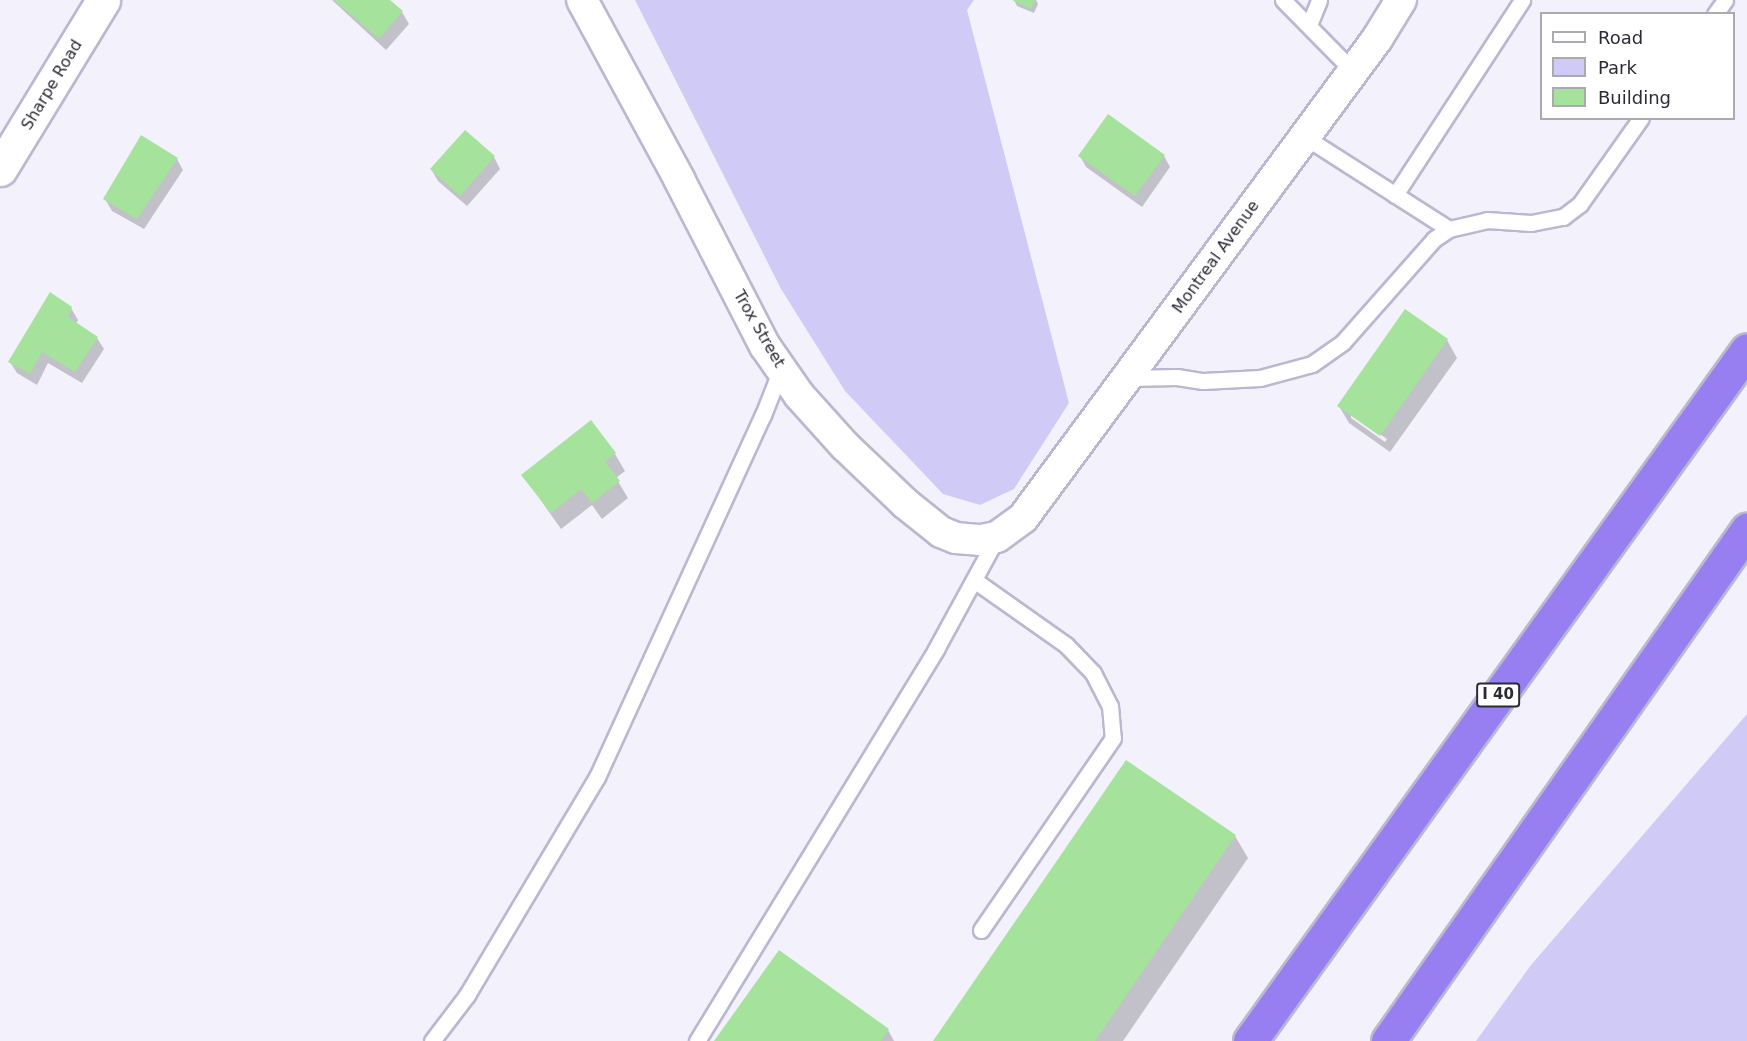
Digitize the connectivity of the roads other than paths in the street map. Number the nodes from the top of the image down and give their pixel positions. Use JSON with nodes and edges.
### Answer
{"nodes":[{"id":1,"x":103,"y":0,"type":"edge"},
{"id":2,"x":582,"y":0,"type":"edge"},
{"id":3,"x":1283,"y":0,"type":"edge"},
{"id":4,"x":1319,"y":0,"type":"edge"},
{"id":5,"x":1401,"y":0,"type":"edge"},
{"id":6,"x":1522,"y":0,"type":"edge"},
{"id":7,"x":1309,"y":25,"type":"junction"},
{"id":8,"x":1353,"y":71,"type":"junction"},
{"id":9,"x":1640,"y":120,"type":"edge"},
{"id":10,"x":1305,"y":137,"type":"junction"},
{"id":11,"x":0,"y":169,"type":"edge"},
{"id":12,"x":1395,"y":195,"type":"junction"},
{"id":13,"x":1449,"y":229,"type":"junction"},
{"id":14,"x":1747,"y":350,"type":"edge"},
{"id":15,"x":781,"y":369,"type":"junction"},
{"id":16,"x":1127,"y":378,"type":"junction"},
{"id":17,"x":1747,"y":530,"type":"edge"},
{"id":18,"x":996,"y":537,"type":"junction"},
{"id":19,"x":974,"y":580,"type":"junction"},
{"id":20,"x":981,"y":930,"type":"dead end"},
{"id":21,"x":432,"y":1041,"type":"edge"},
{"id":22,"x":697,"y":1041,"type":"edge"},
{"id":23,"x":1250,"y":1041,"type":"edge"},
{"id":24,"x":1388,"y":1041,"type":"edge"}],
"edges":[{"from":1,"to":11,"type":"street","name":"Sharpe Road"},
{"from":2,"to":15,"type":"street","name":"Trox Street"},
{"from":3,"to":7,"type":"lane"},
{"from":4,"to":7,"type":"lane"},
{"from":5,"to":8,"type":"street","name":"Montreal Avenue"},
{"from":6,"to":12,"type":"lane"},
{"from":7,"to":8,"type":"lane"},
{"from":8,"to":10,"type":"street","name":"Montreal Avenue"},
{"from":9,"to":13,"type":"lane"},
{"from":10,"to":12,"type":"lane"},
{"from":10,"to":16,"type":"street","name":"Montreal Avenue"},
{"from":12,"to":13,"type":"lane"},
{"from":13,"to":16,"type":"lane"},
{"from":14,"to":23,"type":"highway","number":"I 40"},
{"from":15,"to":18,"type":"street","name":"Trox Street"},
{"from":15,"to":21,"type":"lane"},
{"from":16,"to":18,"type":"street","name":"Montreal Avenue"},
{"from":17,"to":24,"type":"highway"},
{"from":18,"to":19,"type":"lane"},
{"from":19,"to":20,"type":"lane"},
{"from":19,"to":22,"type":"lane"}]}
